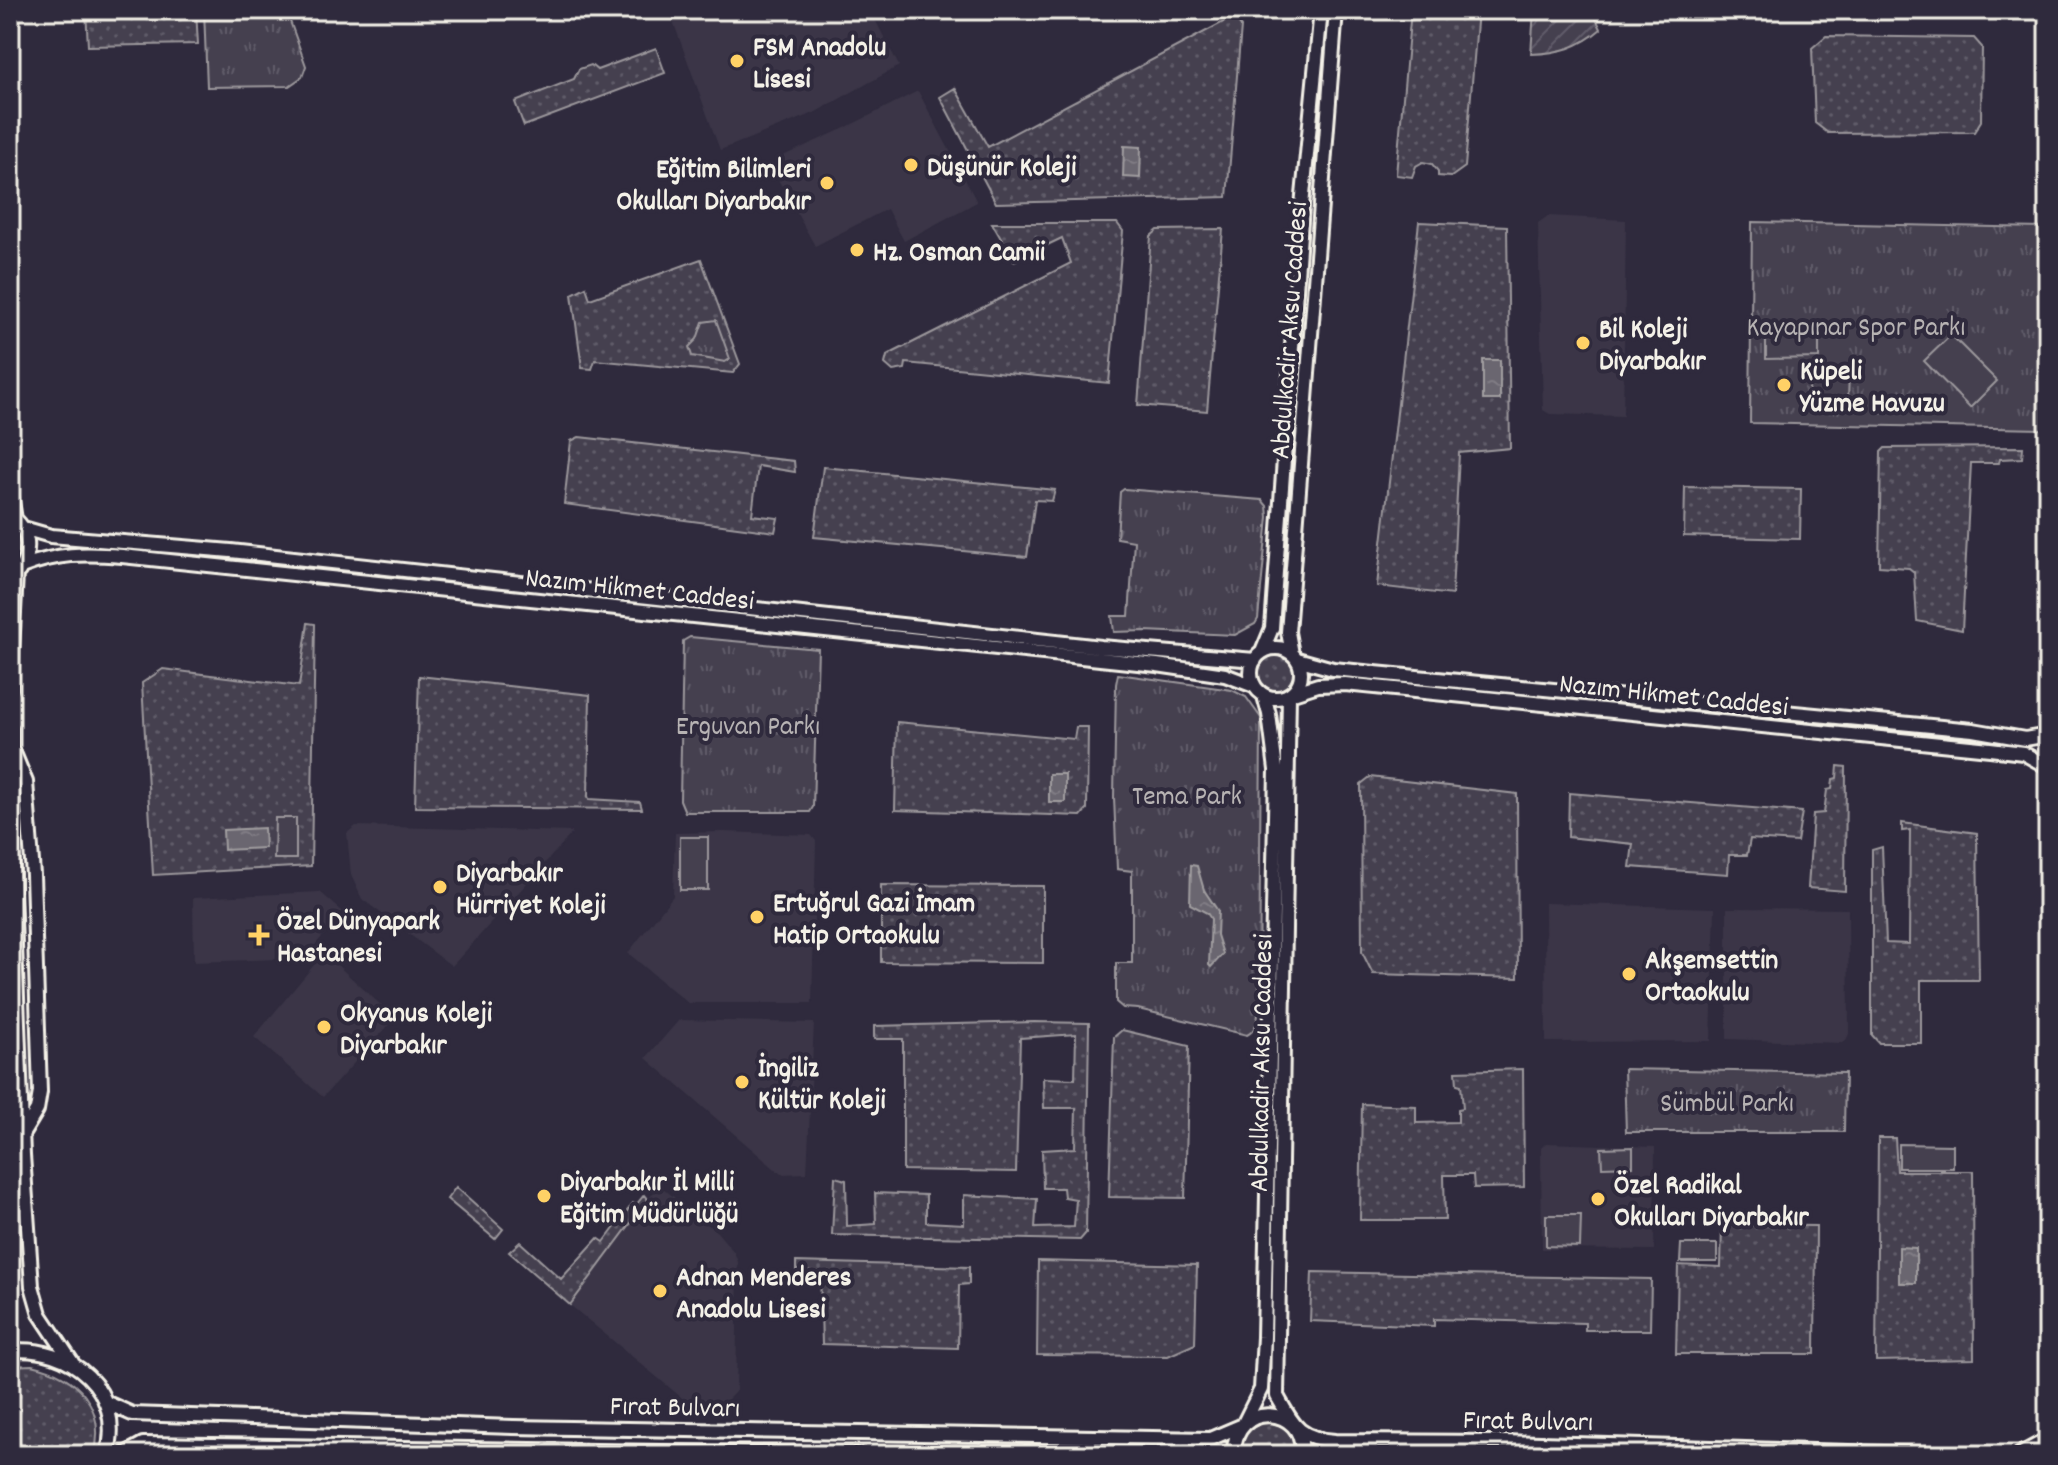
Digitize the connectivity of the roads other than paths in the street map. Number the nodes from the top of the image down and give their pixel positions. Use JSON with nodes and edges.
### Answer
{"nodes":[{"id":1,"x":1321,"y":10,"type":"edge"},
{"id":2,"x":1336,"y":10,"type":"edge"},
{"id":3,"x":10,"y":490,"type":"edge"},
{"id":4,"x":16,"y":521,"type":"edge"},
{"id":5,"x":16,"y":573,"type":"edge"},
{"id":6,"x":1258,"y":656,"type":"junction"},
{"id":7,"x":1295,"y":657,"type":"junction"},
{"id":8,"x":1254,"y":686,"type":"junction"},
{"id":9,"x":10,"y":689,"type":"edge"},
{"id":10,"x":1291,"y":694,"type":"junction"},
{"id":11,"x":1264,"y":696,"type":"junction"},
{"id":12,"x":10,"y":728,"type":"edge"},
{"id":13,"x":2048,"y":735,"type":"edge"},
{"id":14,"x":10,"y":745,"type":"edge"},
{"id":15,"x":2048,"y":767,"type":"edge"},
{"id":16,"x":22,"y":1135,"type":"junction"},
{"id":17,"x":10,"y":1351,"type":"edge"},
{"id":18,"x":72,"y":1362,"type":"junction"},
{"id":19,"x":105,"y":1402,"type":"junction"},
{"id":20,"x":1243,"y":1425,"type":"junction"},
{"id":21,"x":1295,"y":1428,"type":"junction"},
{"id":22,"x":2048,"y":1439,"type":"edge"},
{"id":23,"x":107,"y":1455,"type":"edge"},
{"id":24,"x":123,"y":1455,"type":"edge"},
{"id":25,"x":861,"y":1455,"type":"edge"},
{"id":26,"x":1234,"y":1455,"type":"edge"},
{"id":27,"x":1301,"y":1455,"type":"edge"},
{"id":28,"x":1955,"y":1455,"type":"edge"},
{"id":29,"x":2019,"y":1455,"type":"edge"},
{"id":30,"x":2039,"y":1455,"type":"edge"}],
"edges":[{"from":1,"to":6,"type":"main road","name":"Abdulkadir Aksu Caddesi"},
{"from":2,"to":7,"type":"main road","name":"Abdulkadir Aksu Caddesi"},
{"from":3,"to":4,"type":"main road"},
{"from":4,"to":5,"type":"main road"},
{"from":4,"to":6,"type":"main road","name":"Nazım Hikmet Caddesi"},
{"from":5,"to":8,"type":"main road","name":"Nazım Hikmet Caddesi"},
{"from":5,"to":9,"type":"main road"},
{"from":6,"to":7,"type":"main road"},
{"from":6,"to":8,"type":"main road"},
{"from":7,"to":10,"type":"main road"},
{"from":7,"to":13,"type":"main road","name":"Nazım Hikmet Caddesi"},
{"from":8,"to":11,"type":"main road"},
{"from":10,"to":11,"type":"main road"},
{"from":10,"to":15,"type":"main road","name":"Nazım Hikmet Caddesi"},
{"from":10,"to":21,"type":"main road","name":"Abdulkadir Aksu Caddesi"},
{"from":11,"to":20,"type":"main road","name":"Abdulkadir Aksu Caddesi"},
{"from":12,"to":14,"type":"main road"},
{"from":14,"to":16,"type":"main road"},
{"from":14,"to":16,"type":"main road"},
{"from":16,"to":18,"type":"main road"},
{"from":17,"to":18,"type":"main road"},
{"from":18,"to":19,"type":"main road"},
{"from":19,"to":20,"type":"main road","name":"Fırat Bulvarı"},
{"from":19,"to":23,"type":"main road"},
{"from":20,"to":21,"type":"main road","name":"Fırat Bulvarı"},
{"from":20,"to":26,"type":"main road","name":"Abdulkadir Aksu Caddesi"},
{"from":21,"to":27,"type":"main road","name":"Abdulkadir Aksu Caddesi"},
{"from":21,"to":28,"type":"main road","name":"Fırat Bulvarı"},
{"from":22,"to":29,"type":"main road"},
{"from":22,"to":30,"type":"main road"},
{"from":24,"to":25,"type":"main road","name":"Fırat Bulvarı"}]}
